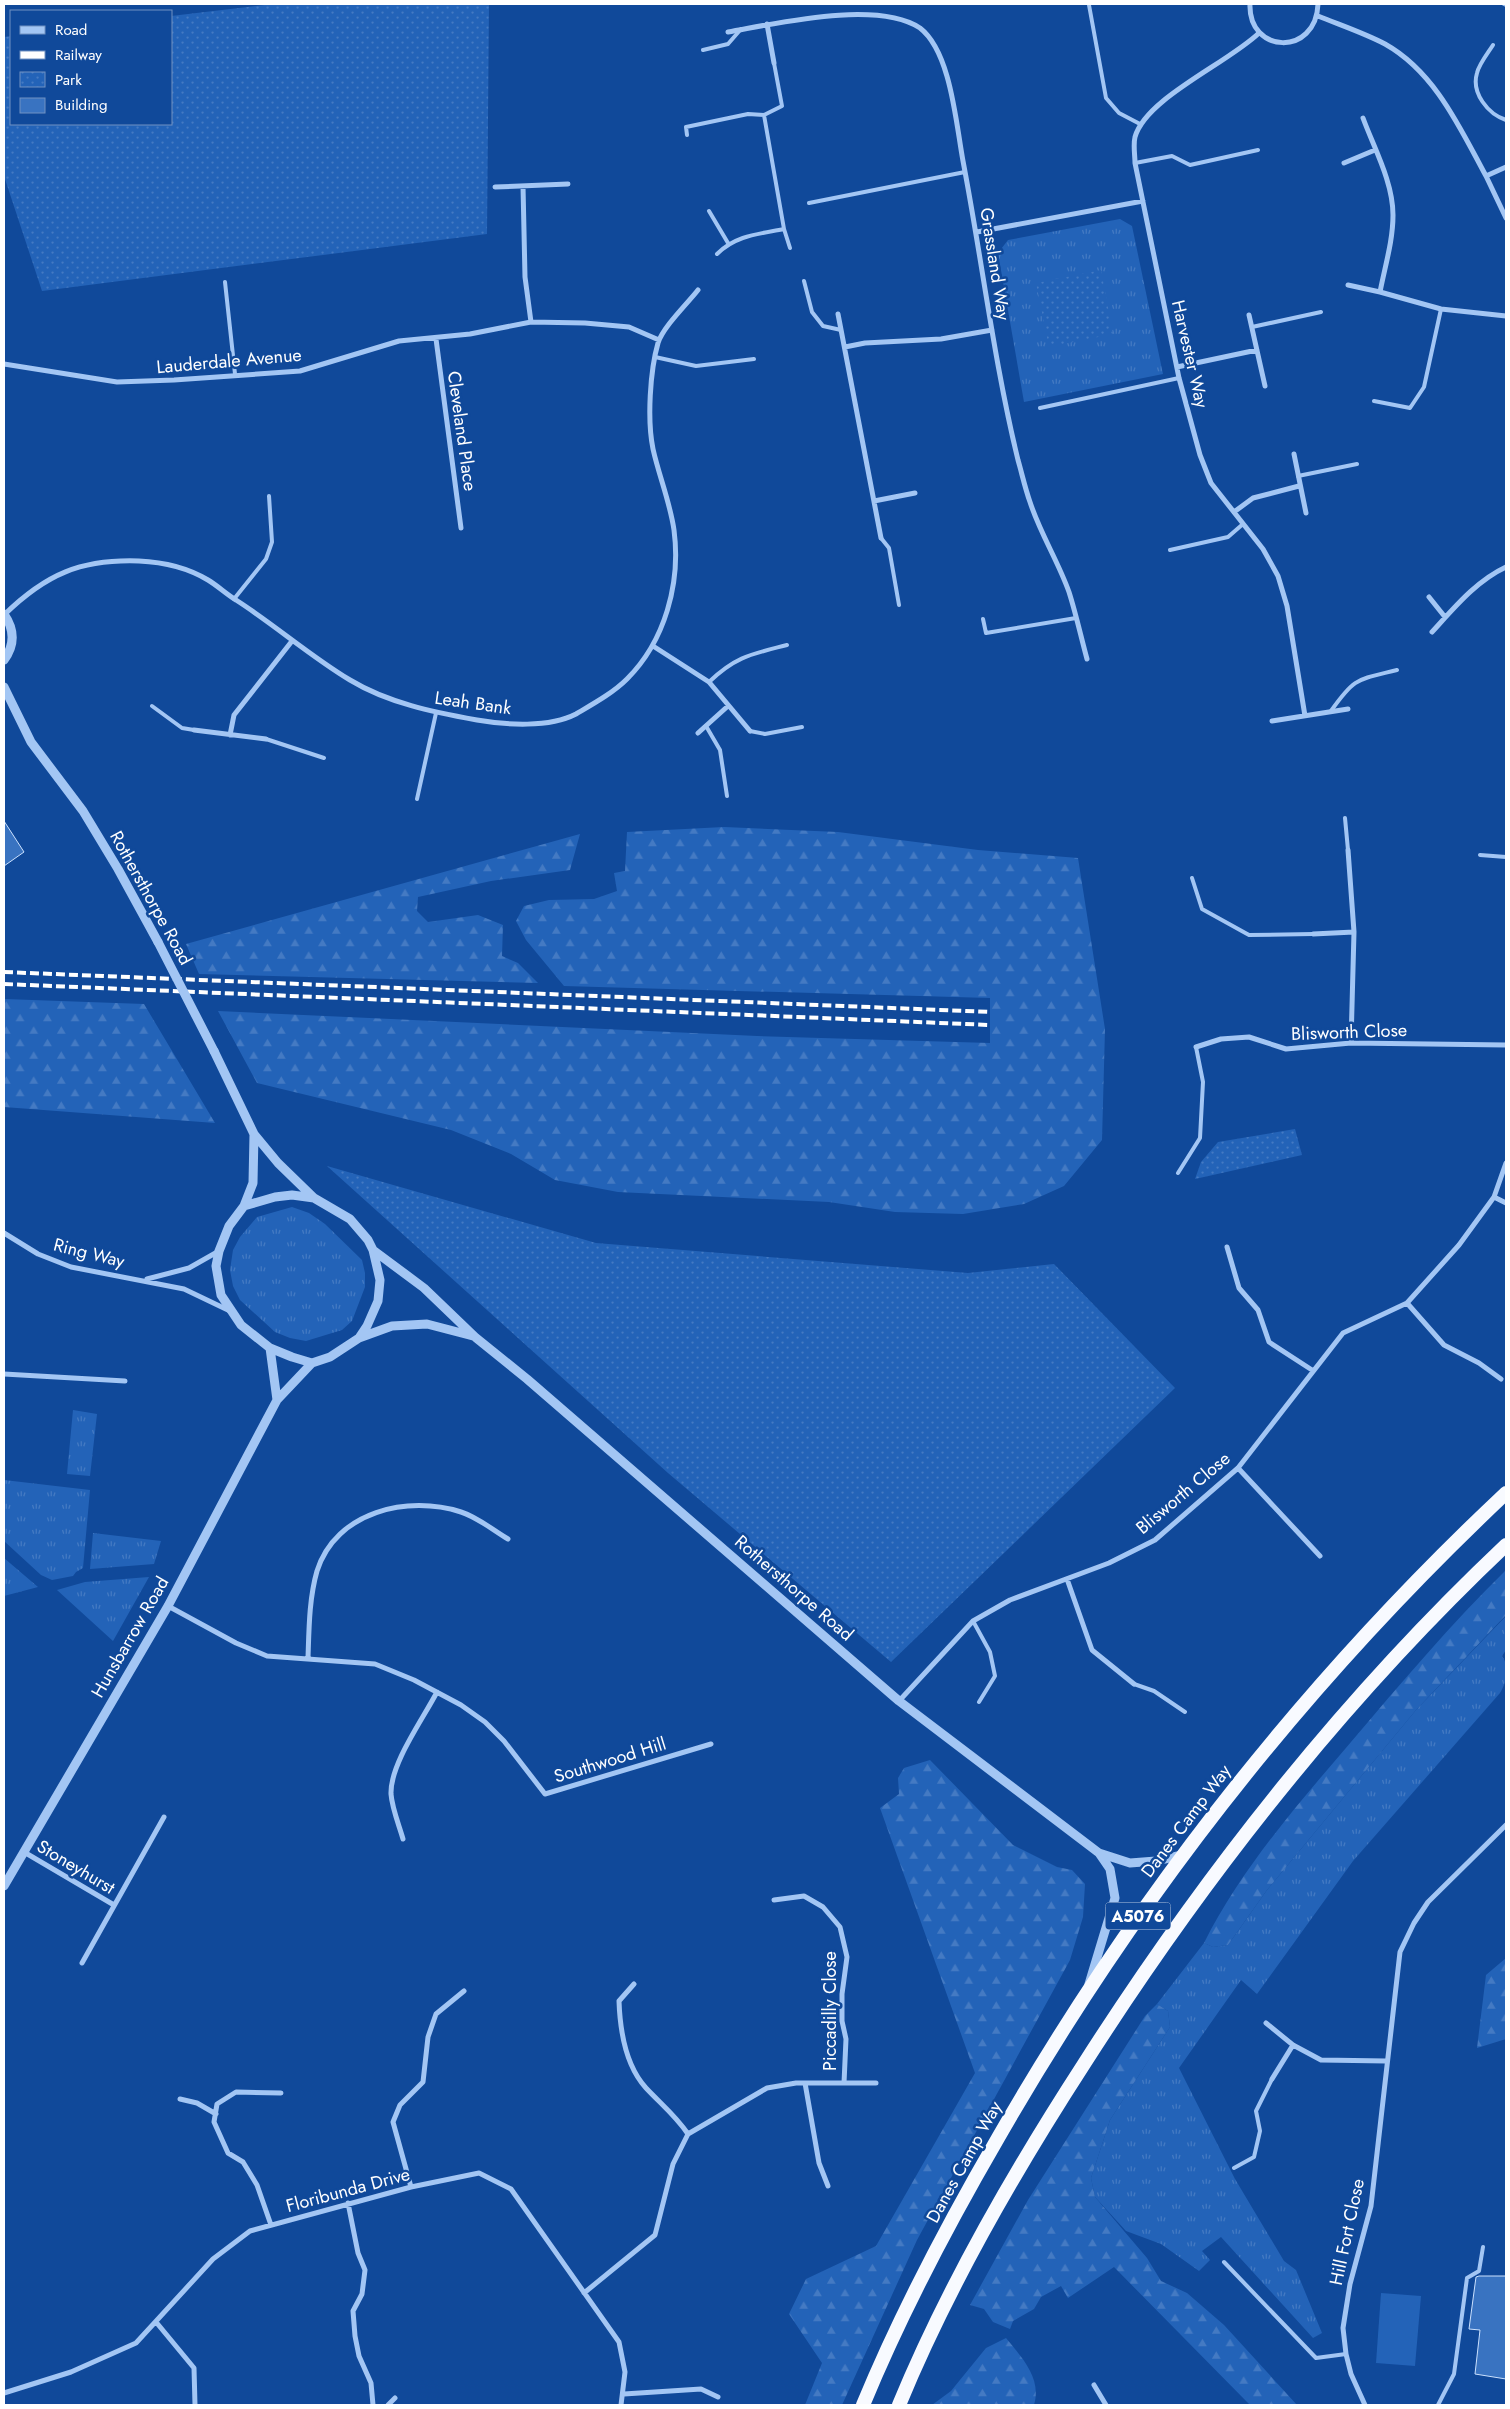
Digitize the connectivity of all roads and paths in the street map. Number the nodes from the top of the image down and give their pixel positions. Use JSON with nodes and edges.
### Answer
{"nodes":[{"id":1,"x":1250,"y":4,"type":"edge"},
{"id":2,"x":1318,"y":4,"type":"edge"},
{"id":3,"x":1089,"y":5,"type":"dead end"},
{"id":4,"x":1318,"y":16,"type":"junction"},
{"id":5,"x":767,"y":24,"type":"junction"},
{"id":6,"x":741,"y":29,"type":"junction"},
{"id":7,"x":728,"y":32,"type":"dead end"},
{"id":8,"x":1259,"y":33,"type":"junction"},
{"id":9,"x":1493,"y":45,"type":"dead end"},
{"id":10,"x":703,"y":50,"type":"dead end"},
{"id":11,"x":774,"y":63,"type":"joint"},
{"id":12,"x":764,"y":115,"type":"junction"},
{"id":13,"x":1363,"y":118,"type":"dead end"},
{"id":14,"x":1506,"y":120,"type":"edge"},
{"id":15,"x":1140,"y":124,"type":"junction"},
{"id":16,"x":687,"y":134,"type":"dead end"},
{"id":17,"x":1258,"y":150,"type":"dead end"},
{"id":18,"x":1375,"y":150,"type":"junction"},
{"id":19,"x":1135,"y":163,"type":"junction"},
{"id":20,"x":1344,"y":163,"type":"dead end"},
{"id":21,"x":1506,"y":167,"type":"edge"},
{"id":22,"x":965,"y":172,"type":"junction"},
{"id":23,"x":1486,"y":176,"type":"junction"},
{"id":24,"x":568,"y":184,"type":"dead end"},
{"id":25,"x":523,"y":186,"type":"junction"},
{"id":26,"x":495,"y":187,"type":"dead end"},
{"id":27,"x":1143,"y":201,"type":"junction"},
{"id":28,"x":809,"y":203,"type":"dead end"},
{"id":29,"x":708,"y":211,"type":"dead end"},
{"id":30,"x":1506,"y":218,"type":"edge"},
{"id":31,"x":784,"y":229,"type":"junction"},
{"id":32,"x":977,"y":232,"type":"junction"},
{"id":33,"x":728,"y":243,"type":"junction"},
{"id":34,"x":790,"y":248,"type":"dead end"},
{"id":35,"x":717,"y":254,"type":"dead end"},
{"id":36,"x":804,"y":281,"type":"dead end"},
{"id":37,"x":225,"y":282,"type":"dead end"},
{"id":38,"x":1348,"y":285,"type":"dead end"},
{"id":39,"x":698,"y":290,"type":"dead end"},
{"id":40,"x":1380,"y":292,"type":"junction"},
{"id":41,"x":1441,"y":309,"type":"junction"},
{"id":42,"x":1321,"y":312,"type":"dead end"},
{"id":43,"x":838,"y":314,"type":"dead end"},
{"id":44,"x":1249,"y":315,"type":"dead end"},
{"id":45,"x":1506,"y":316,"type":"edge"},
{"id":46,"x":531,"y":322,"type":"junction"},
{"id":47,"x":1252,"y":327,"type":"junction"},
{"id":48,"x":842,"y":330,"type":"junction"},
{"id":49,"x":992,"y":330,"type":"junction"},
{"id":50,"x":436,"y":339,"type":"junction"},
{"id":51,"x":659,"y":340,"type":"junction"},
{"id":52,"x":845,"y":347,"type":"junction"},
{"id":53,"x":1257,"y":350,"type":"junction"},
{"id":54,"x":655,"y":358,"type":"junction"},
{"id":55,"x":754,"y":359,"type":"dead end"},
{"id":56,"x":4,"y":364,"type":"edge"},
{"id":57,"x":1177,"y":367,"type":"junction"},
{"id":58,"x":235,"y":374,"type":"junction"},
{"id":59,"x":1180,"y":378,"type":"junction"},
{"id":60,"x":1265,"y":386,"type":"dead end"},
{"id":61,"x":1374,"y":401,"type":"dead end"},
{"id":62,"x":1040,"y":408,"type":"dead end"},
{"id":63,"x":1294,"y":454,"type":"dead end"},
{"id":64,"x":1357,"y":464,"type":"dead end"},
{"id":65,"x":1297,"y":476,"type":"junction"},
{"id":66,"x":1299,"y":486,"type":"junction"},
{"id":67,"x":915,"y":494,"type":"dead end"},
{"id":68,"x":269,"y":496,"type":"dead end"},
{"id":69,"x":874,"y":502,"type":"junction"},
{"id":70,"x":1234,"y":512,"type":"junction"},
{"id":71,"x":1306,"y":513,"type":"dead end"},
{"id":72,"x":1243,"y":524,"type":"junction"},
{"id":73,"x":461,"y":528,"type":"dead end"},
{"id":74,"x":881,"y":538,"type":"joint"},
{"id":75,"x":1170,"y":550,"type":"dead end"},
{"id":76,"x":1506,"y":566,"type":"edge"},
{"id":77,"x":1429,"y":597,"type":"dead end"},
{"id":78,"x":234,"y":599,"type":"junction"},
{"id":79,"x":899,"y":605,"type":"dead end"},
{"id":80,"x":4,"y":615,"type":"edge"},
{"id":81,"x":1445,"y":617,"type":"junction"},
{"id":82,"x":1076,"y":618,"type":"junction"},
{"id":83,"x":983,"y":619,"type":"dead end"},
{"id":84,"x":1432,"y":632,"type":"dead end"},
{"id":85,"x":292,"y":641,"type":"junction"},
{"id":86,"x":787,"y":645,"type":"dead end"},
{"id":87,"x":653,"y":646,"type":"junction"},
{"id":88,"x":1087,"y":659,"type":"dead end"},
{"id":89,"x":4,"y":660,"type":"edge"},
{"id":90,"x":1397,"y":670,"type":"dead end"},
{"id":91,"x":709,"y":682,"type":"junction"},
{"id":92,"x":4,"y":687,"type":"edge"},
{"id":93,"x":152,"y":706,"type":"dead end"},
{"id":94,"x":728,"y":706,"type":"junction"},
{"id":95,"x":1348,"y":709,"type":"dead end"},
{"id":96,"x":1330,"y":712,"type":"junction"},
{"id":97,"x":436,"y":713,"type":"junction"},
{"id":98,"x":1305,"y":716,"type":"junction"},
{"id":99,"x":1272,"y":721,"type":"dead end"},
{"id":100,"x":706,"y":726,"type":"junction"},
{"id":101,"x":802,"y":727,"type":"dead end"},
{"id":102,"x":194,"y":730,"type":"joint"},
{"id":103,"x":750,"y":731,"type":"joint"},
{"id":104,"x":698,"y":733,"type":"dead end"},
{"id":105,"x":230,"y":735,"type":"junction"},
{"id":106,"x":266,"y":739,"type":"joint"},
{"id":107,"x":324,"y":758,"type":"dead end"},
{"id":108,"x":727,"y":796,"type":"dead end"},
{"id":109,"x":416,"y":799,"type":"dead end"},
{"id":110,"x":1345,"y":818,"type":"dead end"},
{"id":111,"x":1348,"y":850,"type":"joint"},
{"id":112,"x":1480,"y":855,"type":"dead end"},
{"id":113,"x":1506,"y":857,"type":"edge"},
{"id":114,"x":1192,"y":878,"type":"dead end"},
{"id":115,"x":1354,"y":932,"type":"junction"},
{"id":116,"x":1312,"y":934,"type":"joint"},
{"id":117,"x":1351,"y":1043,"type":"junction"},
{"id":118,"x":1506,"y":1045,"type":"edge"},
{"id":119,"x":1196,"y":1047,"type":"joint"},
{"id":120,"x":254,"y":1134,"type":"junction"},
{"id":121,"x":1506,"y":1163,"type":"edge"},
{"id":122,"x":1178,"y":1173,"type":"dead end"},
{"id":123,"x":1494,"y":1197,"type":"junction"},
{"id":124,"x":314,"y":1198,"type":"junction"},
{"id":125,"x":1506,"y":1203,"type":"edge"},
{"id":126,"x":244,"y":1206,"type":"junction"},
{"id":127,"x":4,"y":1233,"type":"edge"},
{"id":128,"x":1227,"y":1247,"type":"dead end"},
{"id":129,"x":373,"y":1250,"type":"junction"},
{"id":130,"x":219,"y":1251,"type":"junction"},
{"id":131,"x":144,"y":1280,"type":"junction"},
{"id":132,"x":1407,"y":1303,"type":"junction"},
{"id":133,"x":231,"y":1312,"type":"junction"},
{"id":134,"x":475,"y":1337,"type":"junction"},
{"id":135,"x":359,"y":1338,"type":"junction"},
{"id":136,"x":270,"y":1348,"type":"junction"},
{"id":137,"x":312,"y":1363,"type":"junction"},
{"id":138,"x":1312,"y":1370,"type":"junction"},
{"id":139,"x":4,"y":1374,"type":"edge"},
{"id":140,"x":1501,"y":1379,"type":"dead end"},
{"id":141,"x":125,"y":1381,"type":"dead end"},
{"id":142,"x":277,"y":1400,"type":"junction"},
{"id":143,"x":1238,"y":1468,"type":"junction"},
{"id":144,"x":1506,"y":1493,"type":"edge"},
{"id":145,"x":508,"y":1539,"type":"dead end"},
{"id":146,"x":1506,"y":1545,"type":"edge"},
{"id":147,"x":1320,"y":1556,"type":"dead end"},
{"id":148,"x":1068,"y":1579,"type":"junction"},
{"id":149,"x":168,"y":1606,"type":"junction"},
{"id":150,"x":973,"y":1621,"type":"junction"},
{"id":151,"x":308,"y":1658,"type":"junction"},
{"id":152,"x":1134,"y":1684,"type":"joint"},
{"id":153,"x":437,"y":1692,"type":"junction"},
{"id":154,"x":899,"y":1700,"type":"junction"},
{"id":155,"x":980,"y":1702,"type":"dead end"},
{"id":156,"x":1185,"y":1712,"type":"dead end"},
{"id":157,"x":711,"y":1744,"type":"dead end"},
{"id":158,"x":164,"y":1816,"type":"dead end"},
{"id":159,"x":1506,"y":1825,"type":"edge"},
{"id":160,"x":403,"y":1839,"type":"dead end"},
{"id":161,"x":24,"y":1852,"type":"junction"},
{"id":162,"x":1099,"y":1854,"type":"junction"},
{"id":163,"x":1182,"y":1855,"type":"junction"},
{"id":164,"x":5,"y":1881,"type":"edge"},
{"id":165,"x":774,"y":1900,"type":"dead end"},
{"id":166,"x":114,"y":1905,"type":"junction"},
{"id":167,"x":82,"y":1963,"type":"dead end"},
{"id":168,"x":634,"y":1984,"type":"dead end"},
{"id":169,"x":1087,"y":1989,"type":"junction"},
{"id":170,"x":464,"y":1991,"type":"dead end"},
{"id":171,"x":1266,"y":2023,"type":"dead end"},
{"id":172,"x":1294,"y":2045,"type":"junction"},
{"id":173,"x":1386,"y":2062,"type":"junction"},
{"id":174,"x":1272,"y":2079,"type":"joint"},
{"id":175,"x":805,"y":2083,"type":"junction"},
{"id":176,"x":844,"y":2083,"type":"junction"},
{"id":177,"x":876,"y":2083,"type":"dead end"},
{"id":178,"x":281,"y":2093,"type":"dead end"},
{"id":179,"x":180,"y":2099,"type":"dead end"},
{"id":180,"x":216,"y":2114,"type":"junction"},
{"id":181,"x":688,"y":2134,"type":"junction"},
{"id":182,"x":1234,"y":2168,"type":"dead end"},
{"id":183,"x":828,"y":2186,"type":"dead end"},
{"id":184,"x":411,"y":2187,"type":"junction"},
{"id":185,"x":348,"y":2203,"type":"junction"},
{"id":186,"x":271,"y":2225,"type":"junction"},
{"id":187,"x":1483,"y":2246,"type":"dead end"},
{"id":188,"x":1224,"y":2262,"type":"dead end"},
{"id":189,"x":584,"y":2292,"type":"junction"},
{"id":190,"x":156,"y":2322,"type":"junction"},
{"id":191,"x":1346,"y":2354,"type":"junction"},
{"id":192,"x":1094,"y":2384,"type":"dead end"},
{"id":193,"x":4,"y":2393,"type":"edge"},
{"id":194,"x":624,"y":2394,"type":"junction"},
{"id":195,"x":395,"y":2398,"type":"dead end"},
{"id":196,"x":718,"y":2398,"type":"dead end"},
{"id":197,"x":195,"y":2405,"type":"edge"},
{"id":198,"x":373,"y":2405,"type":"edge"},
{"id":199,"x":388,"y":2405,"type":"edge"},
{"id":200,"x":621,"y":2405,"type":"edge"},
{"id":201,"x":863,"y":2405,"type":"edge"},
{"id":202,"x":900,"y":2405,"type":"edge"},
{"id":203,"x":1106,"y":2405,"type":"edge"},
{"id":204,"x":1365,"y":2405,"type":"edge"},
{"id":205,"x":1438,"y":2405,"type":"edge"}],
"edges":[{"from":1,"to":8,"type":"street"},
{"from":2,"to":4,"type":"street"},
{"from":3,"to":15,"type":"lane"},
{"from":4,"to":8,"type":"street"},
{"from":4,"to":23,"type":"street"},
{"from":5,"to":6,"type":"street","name":"Grassland Way"},
{"from":5,"to":11,"type":"street"},
{"from":5,"to":22,"type":"street","name":"Grassland Way"},
{"from":6,"to":7,"type":"street","name":"Grassland Way"},
{"from":6,"to":10,"type":"lane"},
{"from":8,"to":15,"type":"street","name":"Harvester Way"},
{"from":9,"to":14,"type":"lane"},
{"from":11,"to":12,"type":"lane"},
{"from":12,"to":16,"type":"lane"},
{"from":12,"to":31,"type":"lane"},
{"from":13,"to":18,"type":"street"},
{"from":15,"to":19,"type":"street","name":"Harvester Way"},
{"from":17,"to":19,"type":"lane"},
{"from":18,"to":20,"type":"street"},
{"from":18,"to":40,"type":"street"},
{"from":19,"to":27,"type":"street","name":"Harvester Way"},
{"from":21,"to":23,"type":"street"},
{"from":22,"to":28,"type":"lane"},
{"from":22,"to":32,"type":"street","name":"Grassland Way"},
{"from":23,"to":30,"type":"street"},
{"from":24,"to":25,"type":"street"},
{"from":25,"to":26,"type":"street"},
{"from":25,"to":46,"type":"street"},
{"from":27,"to":32,"type":"street"},
{"from":27,"to":57,"type":"street","name":"Harvester Way"},
{"from":29,"to":33,"type":"lane"},
{"from":31,"to":33,"type":"lane"},
{"from":31,"to":34,"type":"lane"},
{"from":32,"to":49,"type":"street","name":"Grassland Way"},
{"from":33,"to":35,"type":"lane"},
{"from":36,"to":48,"type":"lane"},
{"from":37,"to":58,"type":"lane"},
{"from":38,"to":40,"type":"street"},
{"from":39,"to":51,"type":"street"},
{"from":40,"to":41,"type":"street"},
{"from":41,"to":45,"type":"street"},
{"from":41,"to":61,"type":"lane"},
{"from":42,"to":47,"type":"lane"},
{"from":43,"to":48,"type":"street"},
{"from":44,"to":47,"type":"street"},
{"from":46,"to":50,"type":"street","name":"Lauderdale Avenue"},
{"from":46,"to":51,"type":"street","name":"Lauderdale Avenue"},
{"from":47,"to":53,"type":"street"},
{"from":48,"to":52,"type":"street"},
{"from":49,"to":52,"type":"street"},
{"from":49,"to":82,"type":"street","name":"Grassland Way"},
{"from":50,"to":58,"type":"street","name":"Lauderdale Avenue"},
{"from":50,"to":73,"type":"street","name":"Cleveland Place"},
{"from":51,"to":54,"type":"street","name":"Leah Bank"},
{"from":52,"to":69,"type":"street"},
{"from":53,"to":57,"type":"street"},
{"from":53,"to":60,"type":"street"},
{"from":54,"to":55,"type":"lane"},
{"from":54,"to":87,"type":"street","name":"Leah Bank"},
{"from":56,"to":58,"type":"street","name":"Lauderdale Avenue"},
{"from":57,"to":59,"type":"street","name":"Harvester Way"},
{"from":59,"to":62,"type":"lane"},
{"from":59,"to":70,"type":"street","name":"Harvester Way"},
{"from":63,"to":65,"type":"street"},
{"from":64,"to":65,"type":"lane"},
{"from":65,"to":66,"type":"street"},
{"from":66,"to":70,"type":"street"},
{"from":66,"to":71,"type":"street"},
{"from":67,"to":69,"type":"street"},
{"from":68,"to":78,"type":"lane"},
{"from":69,"to":74,"type":"street"},
{"from":70,"to":72,"type":"street","name":"Harvester Way"},
{"from":72,"to":75,"type":"lane"},
{"from":72,"to":98,"type":"street","name":"Harvester Way"},
{"from":74,"to":79,"type":"lane"},
{"from":76,"to":81,"type":"street"},
{"from":77,"to":81,"type":"street"},
{"from":78,"to":80,"type":"street","name":"Leah Bank"},
{"from":78,"to":85,"type":"street","name":"Leah Bank"},
{"from":80,"to":89,"type":"street"},
{"from":81,"to":84,"type":"street"},
{"from":82,"to":83,"type":"lane"},
{"from":82,"to":88,"type":"street","name":"Grassland Way"},
{"from":85,"to":97,"type":"street","name":"Leah Bank"},
{"from":85,"to":105,"type":"street"},
{"from":86,"to":91,"type":"lane"},
{"from":87,"to":91,"type":"street"},
{"from":87,"to":97,"type":"street","name":"Leah Bank"},
{"from":90,"to":96,"type":"lane"},
{"from":91,"to":94,"type":"street"},
{"from":92,"to":120,"type":"street","name":"Rothersthorpe Road","bridge":true},
{"from":93,"to":102,"type":"lane"},
{"from":94,"to":100,"type":"street"},
{"from":94,"to":103,"type":"street"},
{"from":95,"to":96,"type":"street"},
{"from":96,"to":98,"type":"street"},
{"from":97,"to":109,"type":"lane"},
{"from":98,"to":99,"type":"street"},
{"from":100,"to":104,"type":"street"},
{"from":100,"to":108,"type":"lane"},
{"from":101,"to":103,"type":"lane"},
{"from":102,"to":105,"type":"street"},
{"from":105,"to":106,"type":"street"},
{"from":106,"to":107,"type":"lane"},
{"from":110,"to":111,"type":"lane"},
{"from":111,"to":115,"type":"street"},
{"from":112,"to":113,"type":"lane"},
{"from":114,"to":116,"type":"lane"},
{"from":115,"to":116,"type":"street"},
{"from":115,"to":117,"type":"street"},
{"from":117,"to":118,"type":"street","name":"Blisworth Close"},
{"from":117,"to":119,"type":"street","name":"Blisworth Close"},
{"from":119,"to":122,"type":"lane"},
{"from":120,"to":124,"type":"street"},
{"from":120,"to":126,"type":"street"},
{"from":121,"to":123,"type":"street","name":"Blisworth Close"},
{"from":123,"to":125,"type":"street"},
{"from":123,"to":132,"type":"street","name":"Blisworth Close"},
{"from":124,"to":126,"type":"street","name":"Rothersthorpe Road"},
{"from":124,"to":129,"type":"street","name":"Rothersthorpe Road"},
{"from":126,"to":130,"type":"street"},
{"from":127,"to":131,"type":"street","name":"Ring Way"},
{"from":128,"to":138,"type":"street"},
{"from":129,"to":134,"type":"street","name":"Rothersthorpe Road"},
{"from":129,"to":135,"type":"street","name":"Rothersthorpe Road"},
{"from":130,"to":131,"type":"street"},
{"from":130,"to":133,"type":"street"},
{"from":131,"to":133,"type":"street","name":"Ring Way"},
{"from":132,"to":138,"type":"street","name":"Blisworth Close"},
{"from":132,"to":140,"type":"street"},
{"from":133,"to":136,"type":"street"},
{"from":134,"to":135,"type":"street","name":"Rothersthorpe Road"},
{"from":134,"to":154,"type":"street","name":"Rothersthorpe Road"},
{"from":135,"to":137,"type":"street","name":"Rothersthorpe Road"},
{"from":136,"to":137,"type":"street"},
{"from":136,"to":142,"type":"street"},
{"from":137,"to":142,"type":"street","name":"Hunsbarrow Road"},
{"from":138,"to":143,"type":"street","name":"Blisworth Close"},
{"from":139,"to":141,"type":"street"},
{"from":142,"to":149,"type":"street","name":"Hunsbarrow Road"},
{"from":143,"to":147,"type":"street"},
{"from":143,"to":148,"type":"street","name":"Blisworth Close"},
{"from":144,"to":163,"type":"highway","name":"Danes Camp Way","number":"A5076"},
{"from":145,"to":151,"type":"street"},
{"from":146,"to":202,"type":"highway","number":"A5076"},
{"from":148,"to":150,"type":"street","name":"Blisworth Close"},
{"from":148,"to":152,"type":"street"},
{"from":149,"to":151,"type":"street","name":"Southwood Hill"},
{"from":149,"to":161,"type":"street","name":"Hunsbarrow Road"},
{"from":150,"to":154,"type":"street","name":"Blisworth Close"},
{"from":150,"to":155,"type":"lane"},
{"from":151,"to":153,"type":"street","name":"Southwood Hill"},
{"from":152,"to":156,"type":"lane"},
{"from":153,"to":157,"type":"street","name":"Southwood Hill"},
{"from":153,"to":160,"type":"street"},
{"from":154,"to":162,"type":"street","name":"Rothersthorpe Road"},
{"from":158,"to":166,"type":"street","name":"Stoneyhurst"},
{"from":159,"to":173,"type":"street","name":"Hill Fort Close"},
{"from":161,"to":164,"type":"street","name":"Hunsbarrow Road"},
{"from":161,"to":166,"type":"street","name":"Stoneyhurst"},
{"from":162,"to":163,"type":"street","name":"Rothersthorpe Road"},
{"from":162,"to":169,"type":"street","name":"Rothersthorpe Road"},
{"from":163,"to":169,"type":"highway","name":"Danes Camp Way","number":"A5076"},
{"from":165,"to":176,"type":"street","name":"Piccadilly Close"},
{"from":166,"to":167,"type":"street","name":"Stoneyhurst"},
{"from":168,"to":181,"type":"street"},
{"from":169,"to":201,"type":"highway","name":"Danes Camp Way","number":"A5076"},
{"from":170,"to":184,"type":"street"},
{"from":171,"to":172,"type":"street"},
{"from":172,"to":173,"type":"street"},
{"from":172,"to":174,"type":"street"},
{"from":173,"to":191,"type":"street","name":"Hill Fort Close"},
{"from":174,"to":182,"type":"lane"},
{"from":175,"to":176,"type":"street","name":"Piccadilly Close"},
{"from":175,"to":181,"type":"street","name":"Piccadilly Close"},
{"from":175,"to":183,"type":"street","name":"Piccadilly Close"},
{"from":176,"to":177,"type":"street","name":"Piccadilly Close"},
{"from":178,"to":180,"type":"street"},
{"from":179,"to":180,"type":"street"},
{"from":180,"to":186,"type":"street"},
{"from":181,"to":189,"type":"street"},
{"from":184,"to":185,"type":"street","name":"Floribunda Drive"},
{"from":184,"to":189,"type":"street","name":"Floribunda Drive"},
{"from":185,"to":186,"type":"street","name":"Floribunda Drive"},
{"from":185,"to":198,"type":"street"},
{"from":186,"to":190,"type":"street","name":"Floribunda Drive"},
{"from":187,"to":205,"type":"lane"},
{"from":188,"to":191,"type":"lane"},
{"from":189,"to":194,"type":"street","name":"Floribunda Drive"},
{"from":190,"to":193,"type":"street","name":"Floribunda Drive"},
{"from":190,"to":197,"type":"street"},
{"from":191,"to":204,"type":"street","name":"Hill Fort Close"},
{"from":192,"to":203,"type":"street"},
{"from":194,"to":196,"type":"street"},
{"from":194,"to":200,"type":"street","name":"Floribunda Drive"},
{"from":195,"to":199,"type":"street"}]}
